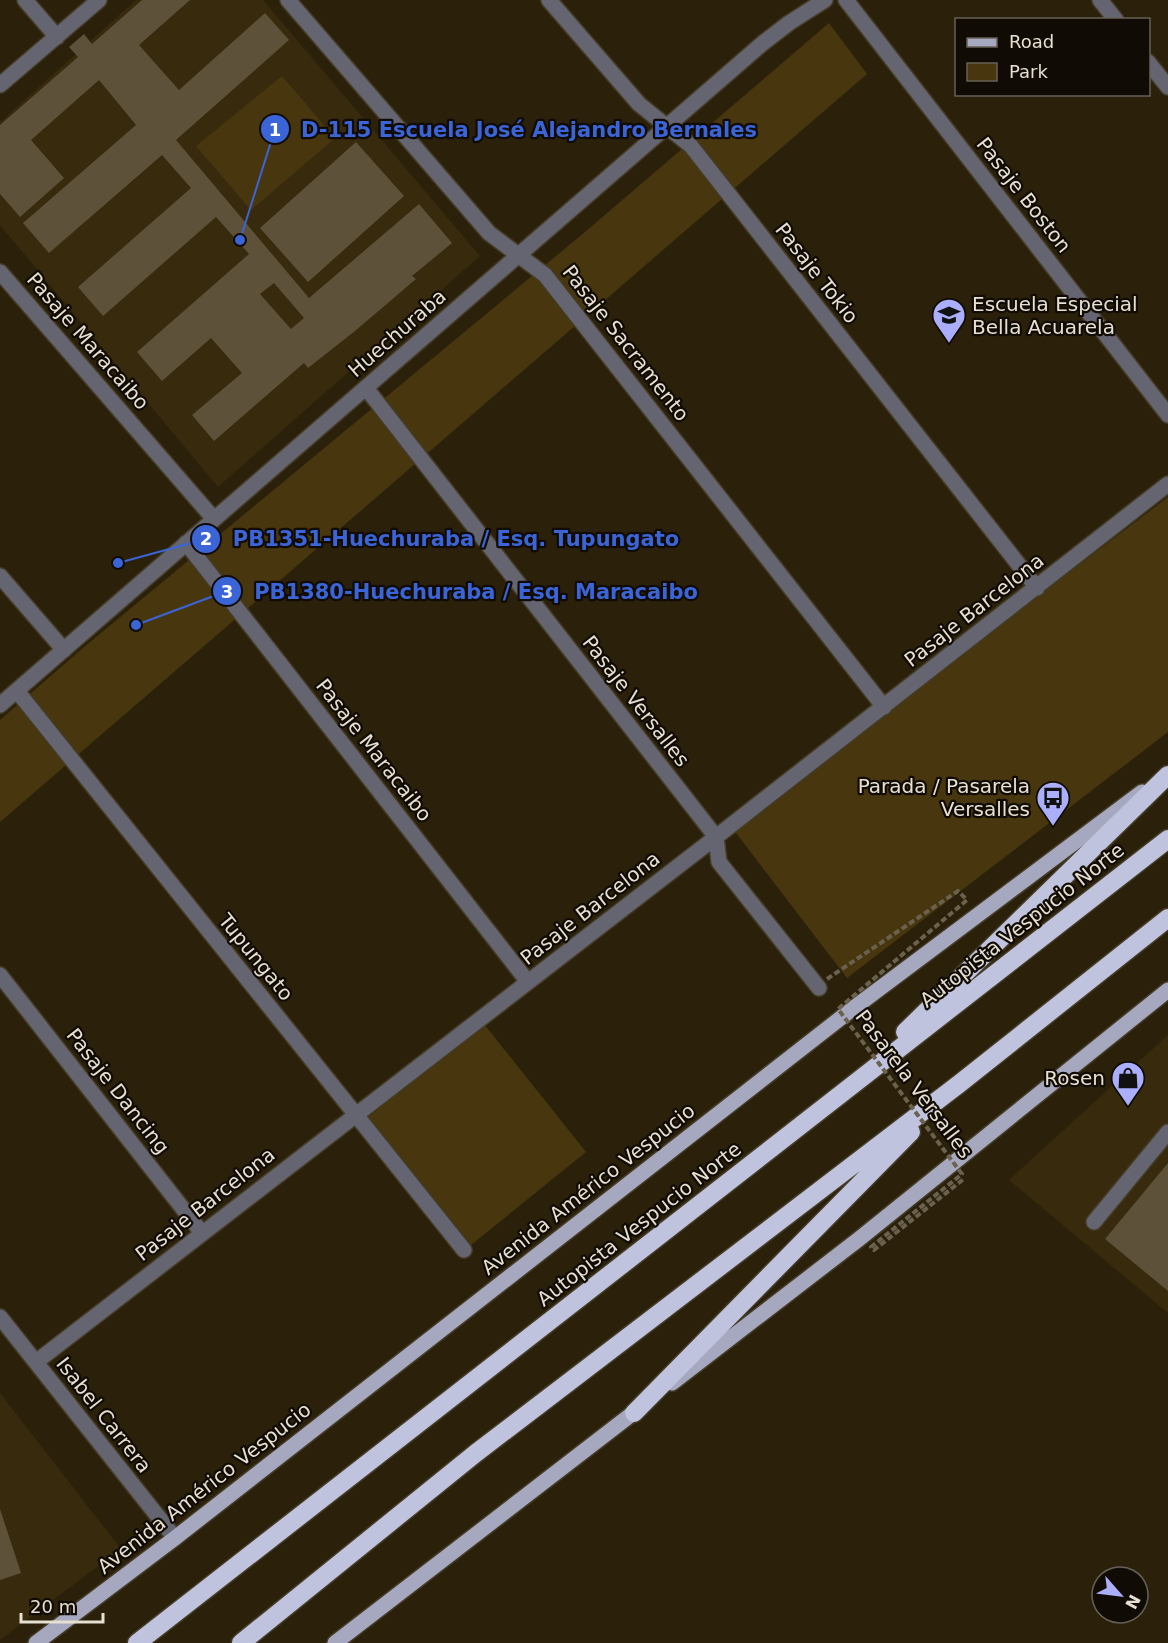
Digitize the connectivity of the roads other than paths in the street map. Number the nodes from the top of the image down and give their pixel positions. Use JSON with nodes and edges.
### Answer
{"nodes":[{"id":1,"x":25,"y":0,"type":"edge"},
{"id":2,"x":99,"y":0,"type":"edge"},
{"id":3,"x":288,"y":0,"type":"edge"},
{"id":4,"x":549,"y":0,"type":"edge"},
{"id":5,"x":846,"y":0,"type":"edge"},
{"id":6,"x":1100,"y":0,"type":"edge"},
{"id":7,"x":816,"y":2,"type":"edge"},
{"id":8,"x":1114,"y":18,"type":"edge"},
{"id":9,"x":57,"y":37,"type":"junction"},
{"id":10,"x":1150,"y":63,"type":"edge"},
{"id":11,"x":0,"y":85,"type":"edge"},
{"id":12,"x":1168,"y":87,"type":"edge"},
{"id":13,"x":667,"y":127,"type":"junction"},
{"id":14,"x":519,"y":255,"type":"junction"},
{"id":15,"x":0,"y":272,"type":"edge"},
{"id":16,"x":366,"y":388,"type":"junction"},
{"id":17,"x":1168,"y":415,"type":"edge"},
{"id":18,"x":1168,"y":484,"type":"edge"},
{"id":19,"x":214,"y":519,"type":"junction"},
{"id":20,"x":186,"y":543,"type":"junction"},
{"id":21,"x":0,"y":576,"type":"edge"},
{"id":22,"x":1037,"y":588,"type":"junction"},
{"id":23,"x":64,"y":650,"type":"junction"},
{"id":24,"x":16,"y":691,"type":"junction"},
{"id":25,"x":0,"y":705,"type":"edge"},
{"id":26,"x":884,"y":707,"type":"junction"},
{"id":27,"x":1168,"y":773,"type":"edge"},
{"id":28,"x":716,"y":837,"type":"junction"},
{"id":29,"x":1168,"y":839,"type":"edge"},
{"id":30,"x":1168,"y":918,"type":"edge"},
{"id":31,"x":0,"y":975,"type":"edge"},
{"id":32,"x":528,"y":982,"type":"junction"},
{"id":33,"x":823,"y":983,"type":"road end"},
{"id":34,"x":1168,"y":990,"type":"edge"},
{"id":35,"x":958,"y":1084,"type":"junction"},
{"id":36,"x":839,"y":1096,"type":"junction"},
{"id":37,"x":355,"y":1115,"type":"junction"},
{"id":38,"x":1168,"y":1132,"type":"edge"},
{"id":39,"x":1094,"y":1222,"type":"dead end"},
{"id":40,"x":202,"y":1233,"type":"junction"},
{"id":41,"x":464,"y":1250,"type":"dead end"},
{"id":42,"x":0,"y":1317,"type":"edge"},
{"id":43,"x":36,"y":1362,"type":"junction"},
{"id":44,"x":634,"y":1413,"type":"junction"},
{"id":45,"x":175,"y":1538,"type":"junction"},
{"id":46,"x":36,"y":1643,"type":"edge"},
{"id":47,"x":137,"y":1643,"type":"edge"},
{"id":48,"x":241,"y":1643,"type":"edge"},
{"id":49,"x":336,"y":1643,"type":"edge"}],
"edges":[{"from":1,"to":9,"type":"street"},
{"from":2,"to":9,"type":"street"},
{"from":3,"to":14,"type":"street","name":"Pasaje Sacramento"},
{"from":4,"to":13,"type":"street","name":"Pasaje Tokio"},
{"from":5,"to":17,"type":"street","name":"Pasaje Boston"},
{"from":6,"to":8,"type":"street"},
{"from":7,"to":13,"type":"street","name":"Huechuraba"},
{"from":9,"to":11,"type":"street"},
{"from":10,"to":12,"type":"street"},
{"from":13,"to":14,"type":"street","name":"Huechuraba"},
{"from":13,"to":22,"type":"street","name":"Pasaje Tokio"},
{"from":14,"to":16,"type":"street","name":"Huechuraba"},
{"from":14,"to":26,"type":"street","name":"Pasaje Sacramento"},
{"from":15,"to":19,"type":"street","name":"Pasaje Maracaibo"},
{"from":16,"to":19,"type":"street","name":"Huechuraba"},
{"from":16,"to":28,"type":"street","name":"Pasaje Versalles"},
{"from":18,"to":22,"type":"street","name":"Pasaje Barcelona"},
{"from":19,"to":20,"type":"street","name":"Huechuraba"},
{"from":20,"to":23,"type":"street","name":"Huechuraba"},
{"from":20,"to":32,"type":"street","name":"Pasaje Maracaibo"},
{"from":21,"to":23,"type":"street"},
{"from":22,"to":26,"type":"street","name":"Pasaje Barcelona"},
{"from":23,"to":24,"type":"street","name":"Huechuraba"},
{"from":24,"to":25,"type":"street","name":"Huechuraba"},
{"from":24,"to":37,"type":"street","name":"Tupungato"},
{"from":26,"to":28,"type":"street","name":"Pasaje Barcelona"},
{"from":27,"to":36,"type":"highway"},
{"from":27,"to":45,"type":"main road","name":"Avenida Américo Vespucio"},
{"from":28,"to":32,"type":"street","name":"Pasaje Barcelona"},
{"from":28,"to":33,"type":"street","name":"Pasaje Versalles"},
{"from":29,"to":36,"type":"highway","name":"Autopista Vespucio Norte"},
{"from":30,"to":35,"type":"highway"},
{"from":31,"to":40,"type":"street","name":"Pasaje Dancing"},
{"from":32,"to":37,"type":"street","name":"Pasaje Barcelona"},
{"from":34,"to":44,"type":"main road"},
{"from":35,"to":44,"type":"highway"},
{"from":35,"to":48,"type":"highway"},
{"from":36,"to":47,"type":"highway","name":"Autopista Vespucio Norte"},
{"from":37,"to":40,"type":"street","name":"Pasaje Barcelona"},
{"from":37,"to":41,"type":"street","name":"Tupungato"},
{"from":38,"to":39,"type":"street"},
{"from":40,"to":43,"type":"street","name":"Pasaje Barcelona"},
{"from":42,"to":43,"type":"street","name":"Isabel Carrera"},
{"from":43,"to":45,"type":"street","name":"Isabel Carrera"},
{"from":44,"to":49,"type":"main road"},
{"from":45,"to":46,"type":"main road","name":"Avenida Américo Vespucio"}]}
